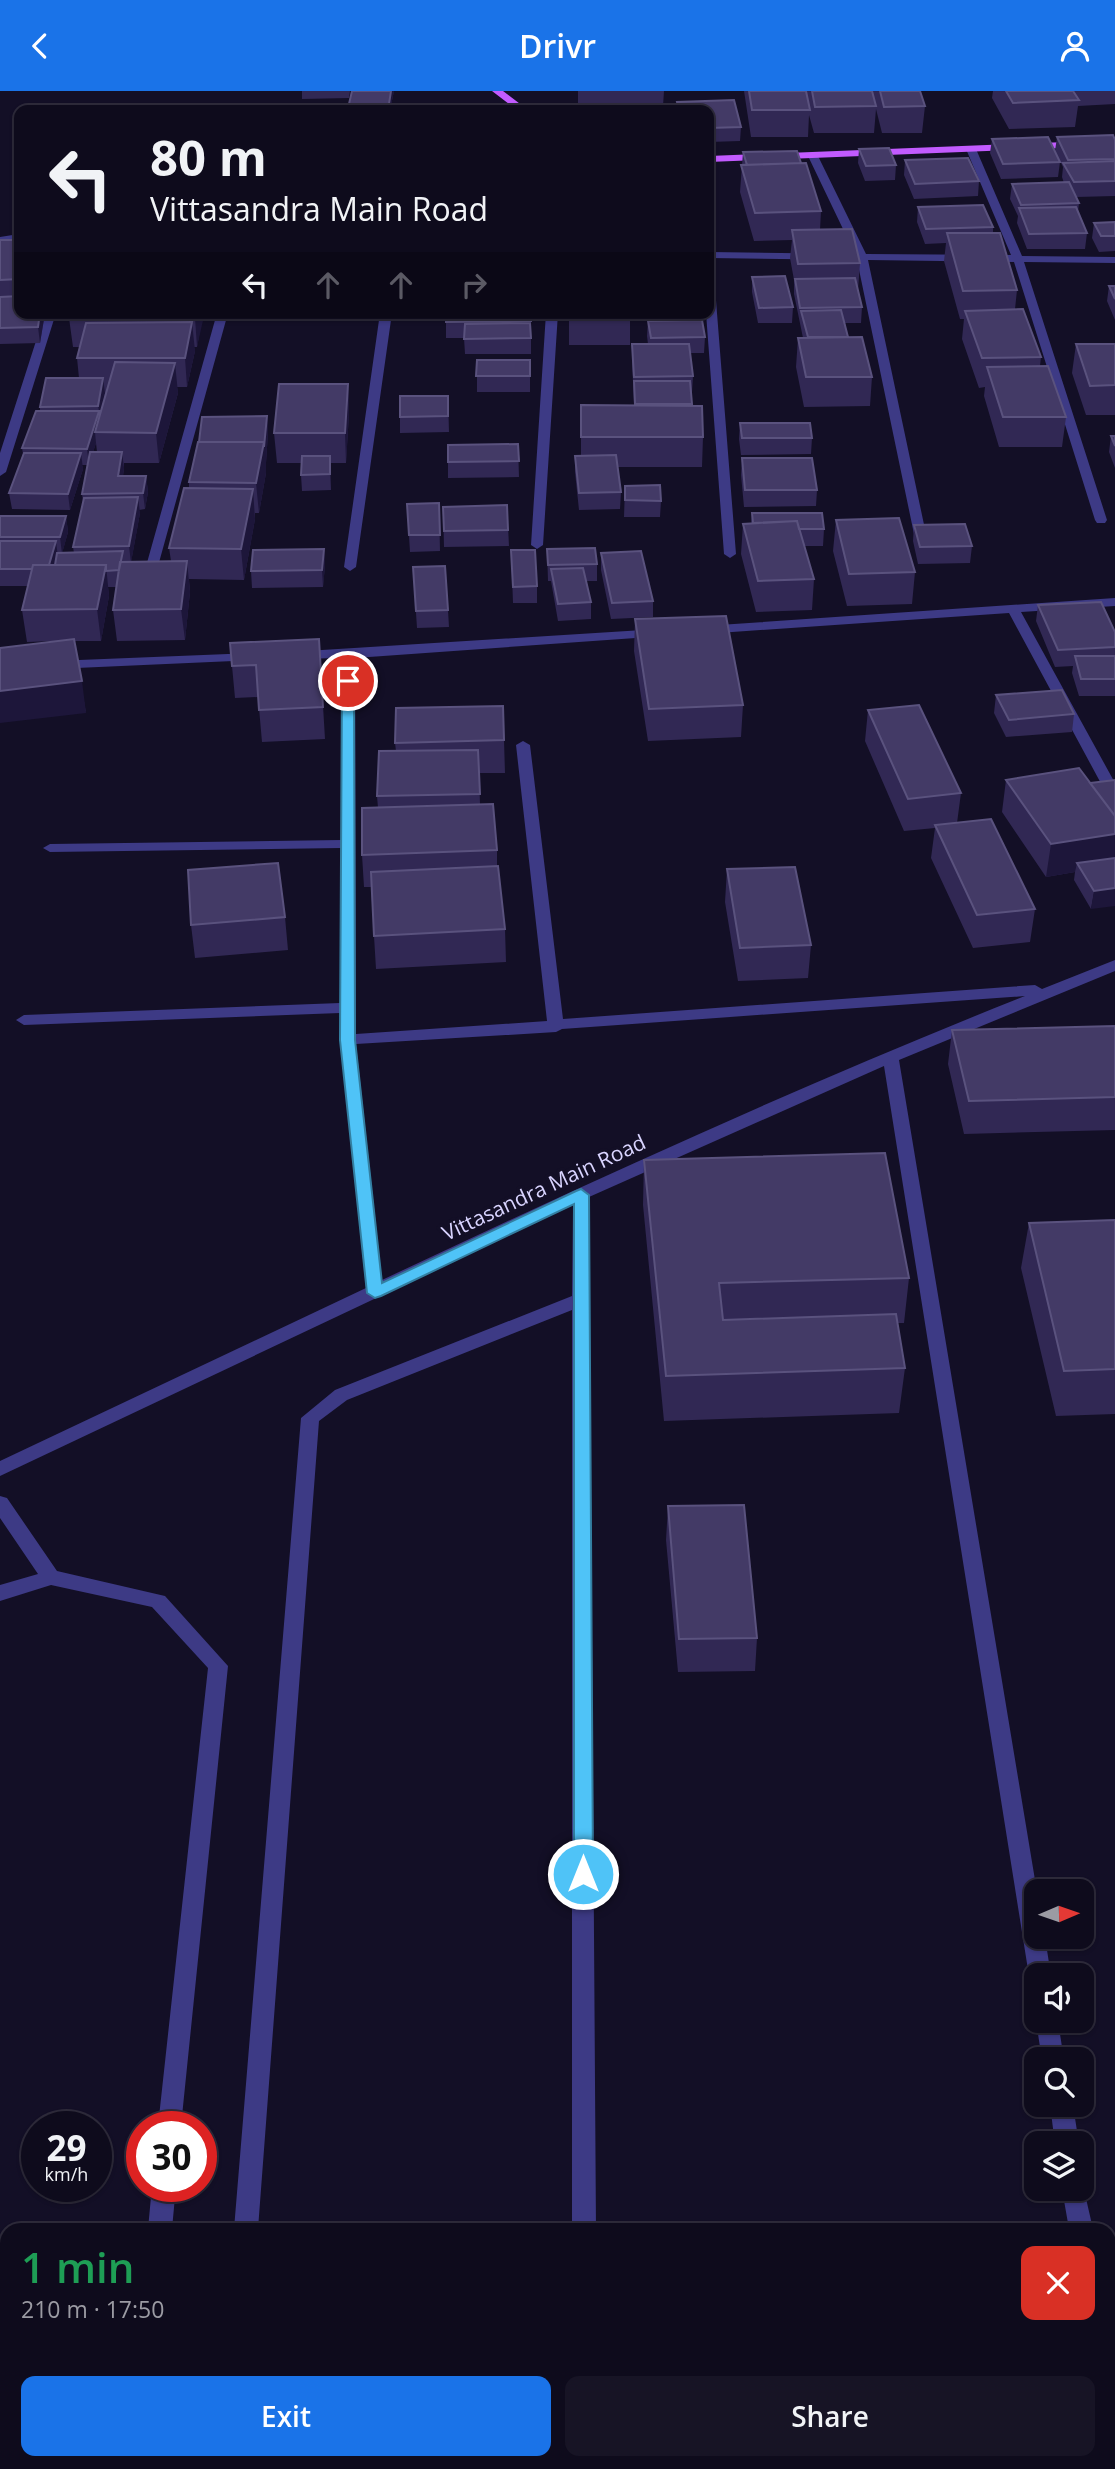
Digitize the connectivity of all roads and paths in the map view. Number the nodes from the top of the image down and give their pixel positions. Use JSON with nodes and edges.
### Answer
{"nodes":[{"id":1,"x":497,"y":91,"type":"edge"},
{"id":2,"x":516,"y":105,"type":"edge"},
{"id":3,"x":1115,"y":143,"type":"edge"},
{"id":4,"x":971,"y":149,"type":"junction"},
{"id":5,"x":813,"y":156,"type":"junction"},
{"id":6,"x":714,"y":159,"type":"edge"},
{"id":7,"x":714,"y":255,"type":"edge"},
{"id":8,"x":862,"y":257,"type":"junction"},
{"id":9,"x":1018,"y":259,"type":"junction"},
{"id":10,"x":1115,"y":260,"type":"edge"},
{"id":11,"x":49,"y":319,"type":"edge"},
{"id":12,"x":221,"y":319,"type":"edge"},
{"id":13,"x":385,"y":319,"type":"edge"},
{"id":14,"x":552,"y":319,"type":"edge"},
{"id":15,"x":712,"y":319,"type":"edge"},
{"id":16,"x":0,"y":472,"type":"edge"},
{"id":17,"x":1101,"y":520,"type":"dead end"},
{"id":18,"x":920,"y":534,"type":"edge"},
{"id":19,"x":537,"y":545,"type":"dead end"},
{"id":20,"x":730,"y":554,"type":"dead end"},
{"id":21,"x":350,"y":566,"type":"dead end"},
{"id":22,"x":149,"y":577,"type":"edge"},
{"id":23,"x":1115,"y":602,"type":"edge"},
{"id":24,"x":1013,"y":610,"type":"junction"},
{"id":25,"x":348,"y":654,"type":"junction"},
{"id":26,"x":44,"y":665,"type":"edge"},
{"id":27,"x":523,"y":745,"type":"dead end"},
{"id":28,"x":1111,"y":789,"type":"edge"},
{"id":29,"x":348,"y":844,"type":"junction"},
{"id":30,"x":50,"y":848,"type":"dead end"},
{"id":31,"x":1115,"y":965,"type":"edge"},
{"id":32,"x":1053,"y":989,"type":"junction"},
{"id":33,"x":348,"y":1008,"type":"junction"},
{"id":34,"x":24,"y":1020,"type":"dead end"},
{"id":35,"x":556,"y":1027,"type":"junction"},
{"id":36,"x":348,"y":1040,"type":"junction"},
{"id":37,"x":890,"y":1056,"type":"junction"},
{"id":38,"x":581,"y":1195,"type":"junction"},
{"id":39,"x":375,"y":1293,"type":"junction"},
{"id":40,"x":582,"y":1299,"type":"junction"},
{"id":41,"x":0,"y":1469,"type":"edge"},
{"id":42,"x":0,"y":1503,"type":"edge"},
{"id":43,"x":51,"y":1577,"type":"junction"},
{"id":44,"x":0,"y":1593,"type":"edge"},
{"id":45,"x":1038,"y":1963,"type":"edge"},
{"id":46,"x":172,"y":2111,"type":"edge"},
{"id":47,"x":1076,"y":2201,"type":"edge"},
{"id":48,"x":163,"y":2202,"type":"edge"},
{"id":49,"x":161,"y":2223,"type":"edge"},
{"id":50,"x":246,"y":2223,"type":"edge"},
{"id":51,"x":584,"y":2223,"type":"edge"},
{"id":52,"x":1080,"y":2223,"type":"edge"}],
"edges":[{"from":1,"to":2,"type":"main road"},
{"from":3,"to":4,"type":"main road"},
{"from":4,"to":5,"type":"main road"},
{"from":4,"to":9,"type":"street"},
{"from":5,"to":6,"type":"main road"},
{"from":5,"to":8,"type":"street"},
{"from":7,"to":8,"type":"street"},
{"from":8,"to":9,"type":"street"},
{"from":8,"to":18,"type":"street"},
{"from":9,"to":10,"type":"street"},
{"from":9,"to":17,"type":"street"},
{"from":11,"to":16,"type":"street"},
{"from":12,"to":22,"type":"street"},
{"from":13,"to":21,"type":"street"},
{"from":14,"to":19,"type":"street"},
{"from":15,"to":20,"type":"street"},
{"from":23,"to":24,"type":"street"},
{"from":24,"to":25,"type":"street"},
{"from":24,"to":28,"type":"street"},
{"from":25,"to":26,"type":"street"},
{"from":25,"to":29,"type":"street"},
{"from":27,"to":35,"type":"street"},
{"from":29,"to":30,"type":"street"},
{"from":29,"to":33,"type":"street"},
{"from":31,"to":32,"type":"street","name":"Vittasandra Main Road"},
{"from":32,"to":35,"type":"street"},
{"from":32,"to":37,"type":"street","name":"Vittasandra Main Road"},
{"from":33,"to":34,"type":"street"},
{"from":33,"to":36,"type":"street"},
{"from":35,"to":36,"type":"street"},
{"from":36,"to":39,"type":"street"},
{"from":37,"to":38,"type":"street","name":"Vittasandra Main Road"},
{"from":37,"to":45,"type":"street"},
{"from":38,"to":39,"type":"street","name":"Vittasandra Main Road"},
{"from":38,"to":40,"type":"street"},
{"from":39,"to":41,"type":"street","name":"Vittasandra Main Road"},
{"from":40,"to":50,"type":"street"},
{"from":40,"to":51,"type":"street"},
{"from":42,"to":43,"type":"street"},
{"from":43,"to":44,"type":"street"},
{"from":43,"to":46,"type":"street"},
{"from":47,"to":52,"type":"street"},
{"from":48,"to":49,"type":"street"}]}
